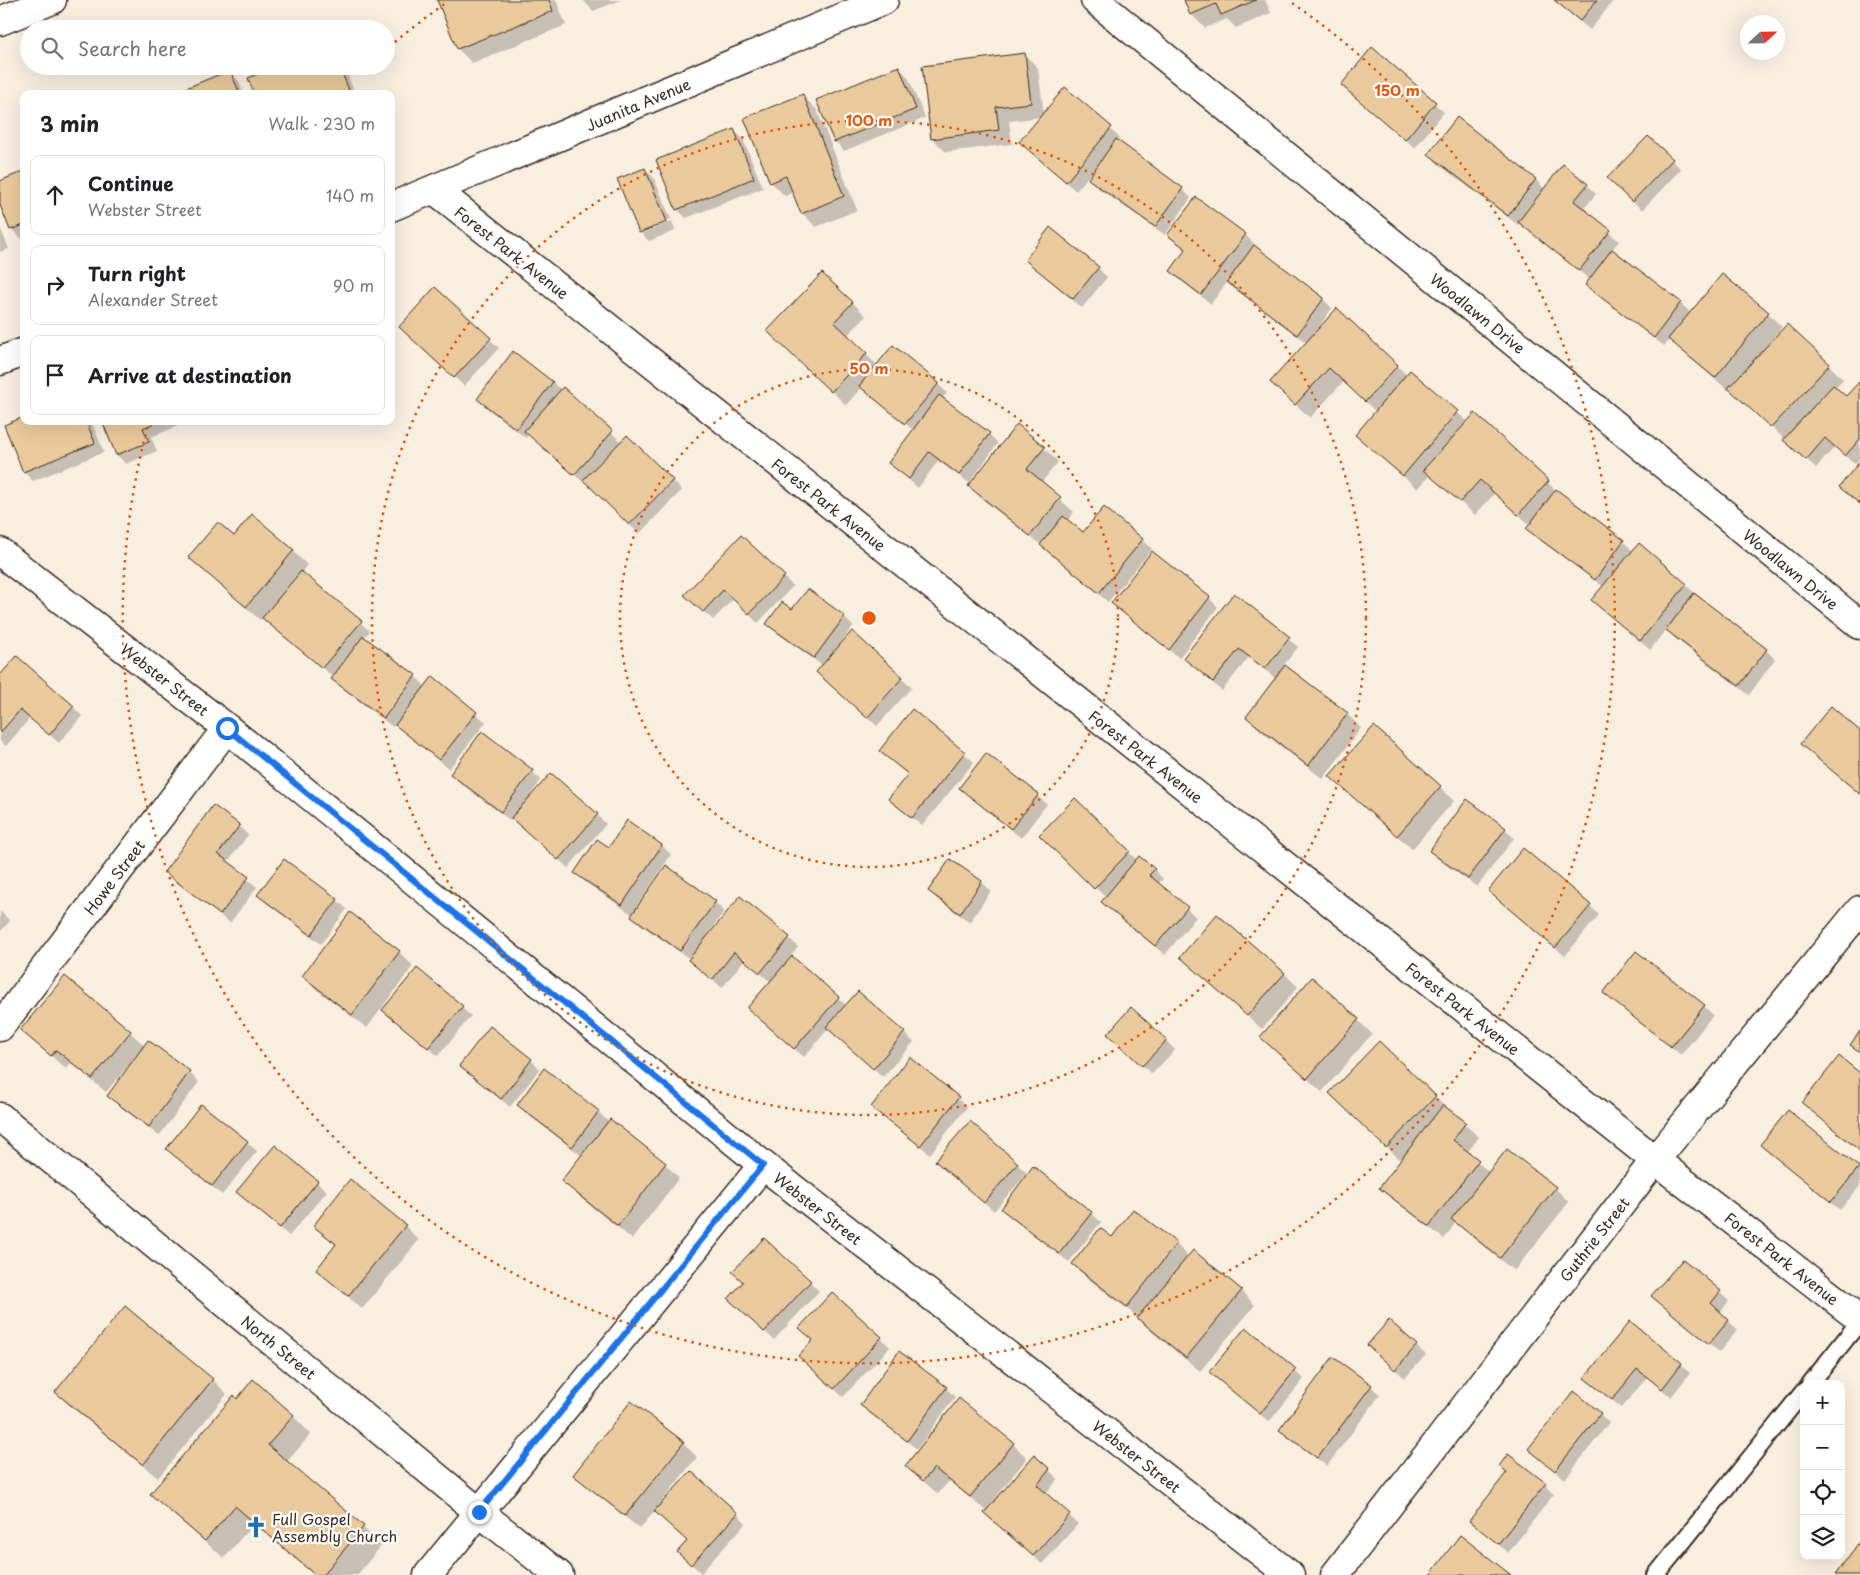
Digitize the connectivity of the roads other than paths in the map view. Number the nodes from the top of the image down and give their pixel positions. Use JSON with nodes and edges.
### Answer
{"nodes":[{"id":1,"x":52,"y":0,"type":"edge"},
{"id":2,"x":884,"y":0,"type":"edge"},
{"id":3,"x":1095,"y":0,"type":"edge"},
{"id":4,"x":0,"y":21,"type":"edge"},
{"id":5,"x":435,"y":190,"type":"junction"},
{"id":6,"x":395,"y":205,"type":"edge"},
{"id":7,"x":20,"y":354,"type":"edge"},
{"id":8,"x":0,"y":361,"type":"edge"},
{"id":9,"x":0,"y":552,"type":"edge"},
{"id":10,"x":1860,"y":625,"type":"edge"},
{"id":11,"x":227,"y":728,"type":"junction"},
{"id":12,"x":1860,"y":910,"type":"edge"},
{"id":13,"x":0,"y":1027,"type":"edge"},
{"id":14,"x":0,"y":1117,"type":"edge"},
{"id":15,"x":1655,"y":1160,"type":"junction"},
{"id":16,"x":763,"y":1165,"type":"junction"},
{"id":17,"x":1860,"y":1320,"type":"edge"},
{"id":18,"x":1813,"y":1380,"type":"edge"},
{"id":19,"x":1800,"y":1396,"type":"edge"},
{"id":20,"x":479,"y":1512,"type":"junction"},
{"id":21,"x":428,"y":1575,"type":"edge"},
{"id":22,"x":559,"y":1575,"type":"edge"},
{"id":23,"x":1290,"y":1575,"type":"edge"},
{"id":24,"x":1335,"y":1575,"type":"edge"},
{"id":25,"x":1656,"y":1575,"type":"edge"}],
"edges":[{"from":1,"to":4,"type":"street"},
{"from":2,"to":5,"type":"street","name":"Juanita Avenue"},
{"from":3,"to":10,"type":"street","name":"Woodlawn Drive"},
{"from":5,"to":6,"type":"street","name":"Juanita Avenue"},
{"from":5,"to":15,"type":"street","name":"Forest Park Avenue"},
{"from":7,"to":8,"type":"street"},
{"from":9,"to":11,"type":"street","name":"Webster Street"},
{"from":11,"to":13,"type":"street","name":"Howe Street"},
{"from":11,"to":16,"type":"street","name":"Webster Street"},
{"from":12,"to":15,"type":"street","name":"Guthrie Street"},
{"from":14,"to":20,"type":"street","name":"North Street"},
{"from":15,"to":17,"type":"street","name":"Forest Park Avenue"},
{"from":15,"to":24,"type":"street","name":"Guthrie Street"},
{"from":16,"to":20,"type":"street"},
{"from":16,"to":23,"type":"street","name":"Webster Street"},
{"from":17,"to":18,"type":"lane"},
{"from":19,"to":25,"type":"lane"},
{"from":20,"to":21,"type":"street"},
{"from":20,"to":22,"type":"street","name":"North Street"}]}
